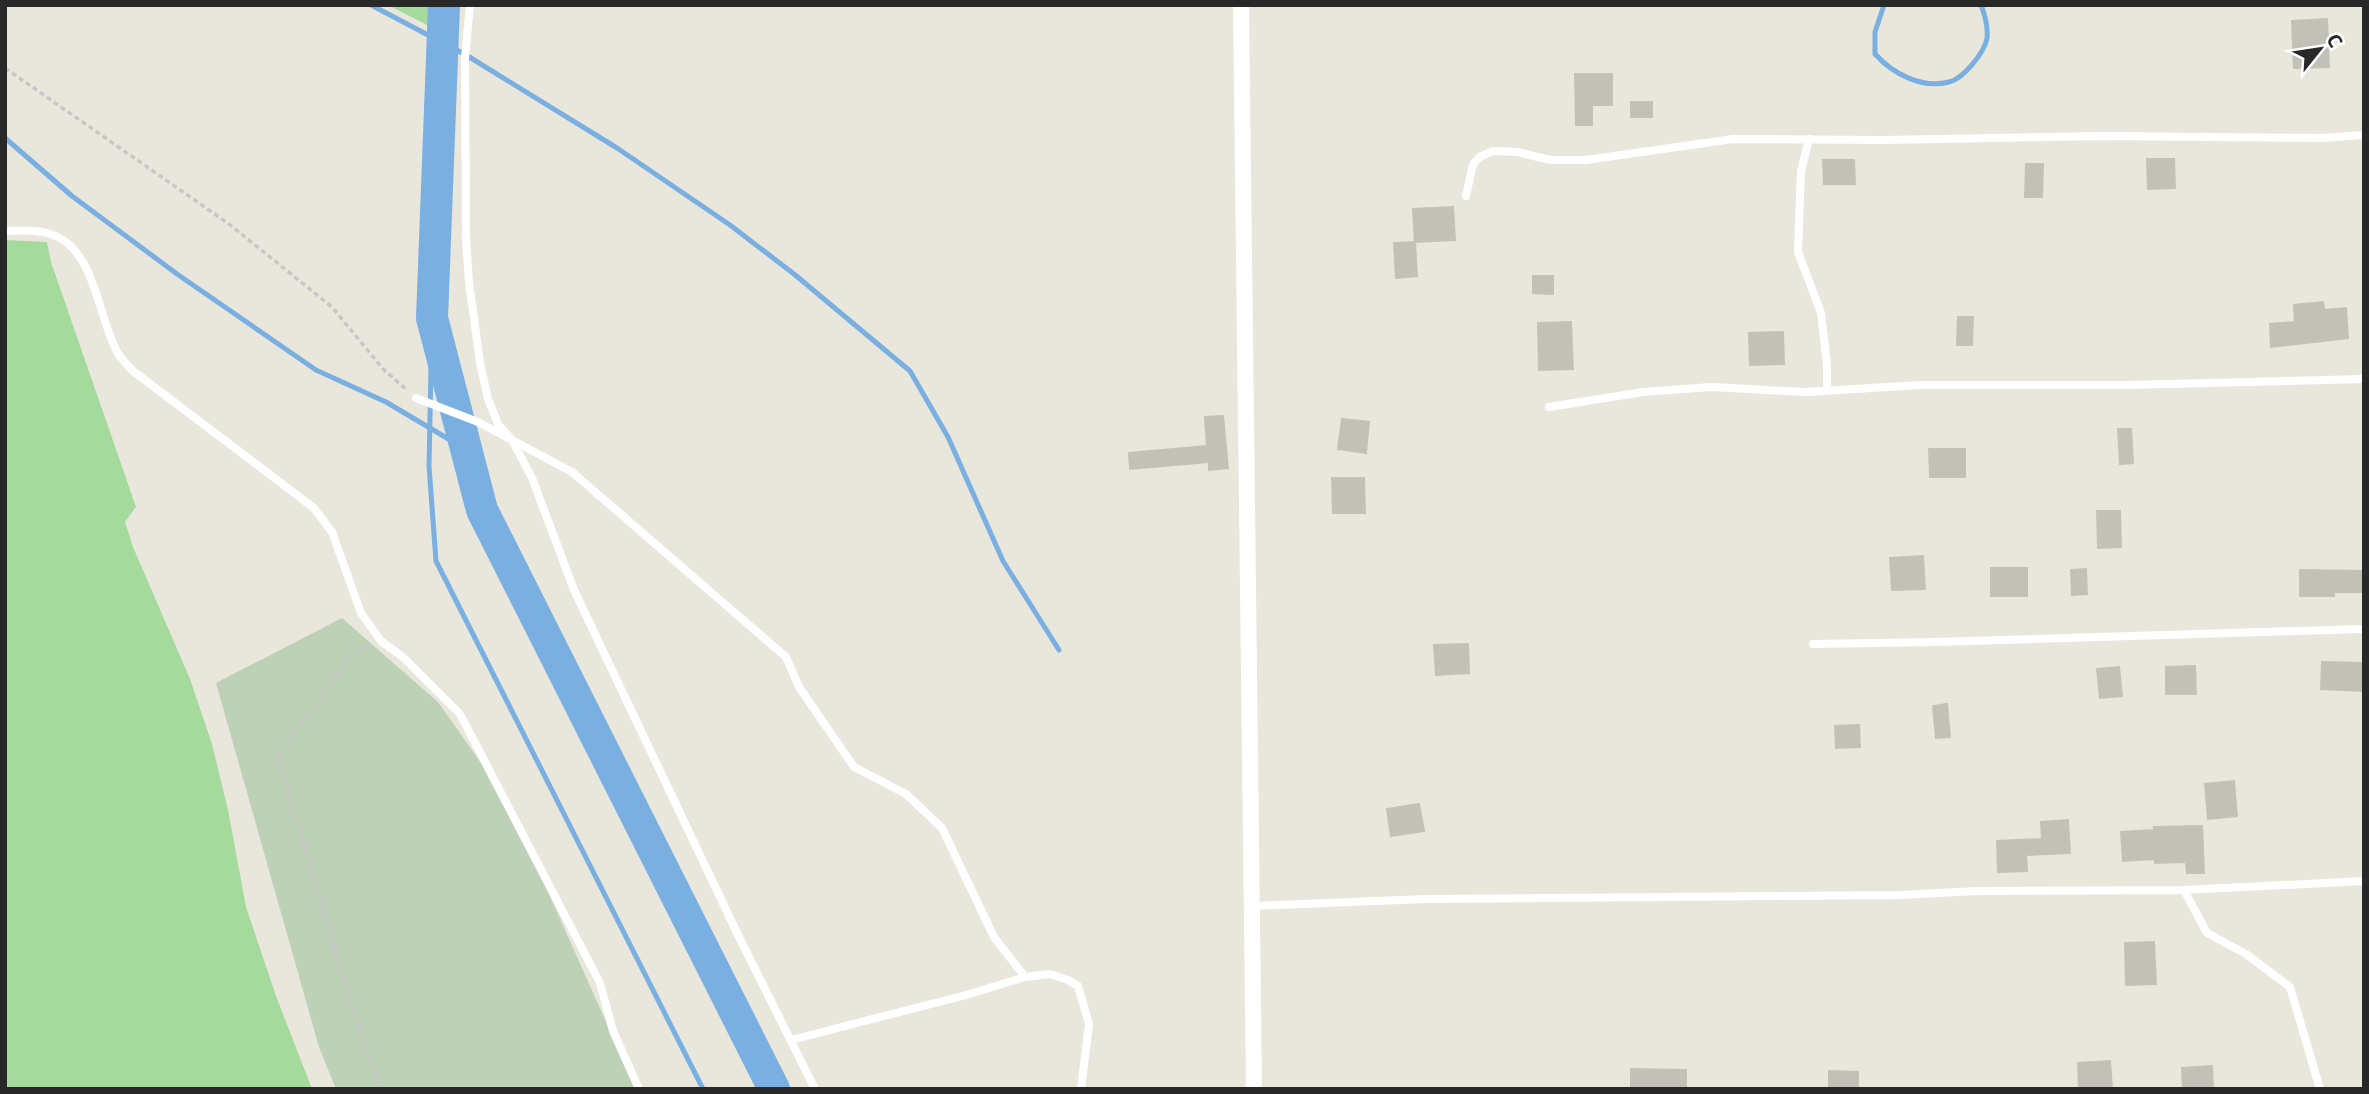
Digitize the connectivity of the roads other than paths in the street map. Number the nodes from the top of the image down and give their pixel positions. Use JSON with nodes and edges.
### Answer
{"nodes":[{"id":1,"x":470,"y":5,"type":"edge"},
{"id":2,"x":1241,"y":5,"type":"edge"},
{"id":3,"x":2364,"y":135,"type":"edge"},
{"id":4,"x":1809,"y":139,"type":"junction"},
{"id":5,"x":1466,"y":196,"type":"dead end"},
{"id":6,"x":5,"y":231,"type":"edge"},
{"id":7,"x":2364,"y":379,"type":"edge"},
{"id":8,"x":1827,"y":391,"type":"junction"},
{"id":9,"x":416,"y":398,"type":"road end"},
{"id":10,"x":1549,"y":407,"type":"dead end"},
{"id":11,"x":512,"y":440,"type":"junction"},
{"id":12,"x":2364,"y":629,"type":"edge"},
{"id":13,"x":1813,"y":644,"type":"dead end"},
{"id":14,"x":2364,"y":881,"type":"edge"},
{"id":15,"x":2184,"y":890,"type":"junction"},
{"id":16,"x":1253,"y":906,"type":"junction"},
{"id":17,"x":1025,"y":977,"type":"junction"},
{"id":18,"x":791,"y":1040,"type":"junction"},
{"id":19,"x":639,"y":1089,"type":"edge"},
{"id":20,"x":815,"y":1089,"type":"edge"},
{"id":21,"x":1081,"y":1089,"type":"edge"},
{"id":22,"x":1254,"y":1089,"type":"edge"},
{"id":23,"x":2320,"y":1089,"type":"edge"}],
"edges":[{"from":1,"to":11,"type":"lane"},
{"from":2,"to":16,"type":"street"},
{"from":3,"to":4,"type":"lane"},
{"from":4,"to":5,"type":"lane"},
{"from":4,"to":8,"type":"lane"},
{"from":6,"to":19,"type":"lane"},
{"from":7,"to":8,"type":"lane"},
{"from":8,"to":10,"type":"lane"},
{"from":9,"to":11,"type":"lane"},
{"from":11,"to":17,"type":"lane"},
{"from":11,"to":18,"type":"lane"},
{"from":12,"to":13,"type":"lane"},
{"from":14,"to":15,"type":"lane"},
{"from":15,"to":16,"type":"lane"},
{"from":15,"to":23,"type":"lane"},
{"from":16,"to":22,"type":"street"},
{"from":17,"to":18,"type":"lane"},
{"from":17,"to":21,"type":"lane"},
{"from":18,"to":20,"type":"lane"}]}
